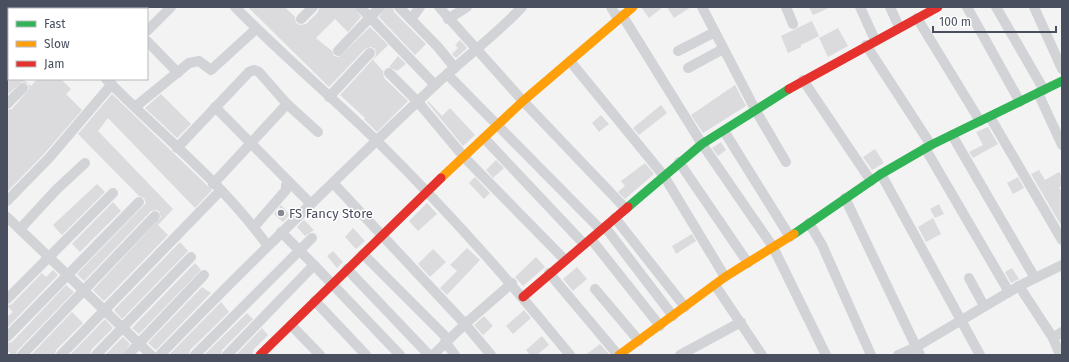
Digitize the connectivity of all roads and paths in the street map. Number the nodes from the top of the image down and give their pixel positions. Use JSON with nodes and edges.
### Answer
{"nodes":[{"id":1,"x":171,"y":7,"type":"edge"},
{"id":2,"x":235,"y":7,"type":"edge"},
{"id":3,"x":313,"y":7,"type":"edge"},
{"id":4,"x":360,"y":7,"type":"edge"},
{"id":5,"x":380,"y":7,"type":"edge"},
{"id":6,"x":399,"y":7,"type":"edge"},
{"id":7,"x":420,"y":7,"type":"edge"},
{"id":8,"x":439,"y":7,"type":"edge"},
{"id":9,"x":467,"y":7,"type":"edge"},
{"id":10,"x":522,"y":7,"type":"edge"},
{"id":11,"x":611,"y":7,"type":"edge"},
{"id":12,"x":633,"y":7,"type":"edge"},
{"id":13,"x":786,"y":7,"type":"edge"},
{"id":14,"x":860,"y":7,"type":"edge"},
{"id":15,"x":890,"y":7,"type":"edge"},
{"id":16,"x":938,"y":7,"type":"edge"},
{"id":17,"x":967,"y":7,"type":"edge"},
{"id":18,"x":996,"y":7,"type":"edge"},
{"id":19,"x":1034,"y":7,"type":"edge"},
{"id":20,"x":706,"y":8,"type":"edge"},
{"id":21,"x":926,"y":10,"type":"edge"},
{"id":22,"x":620,"y":17,"type":"junction"},
{"id":23,"x":371,"y":18,"type":"junction"},
{"id":24,"x":917,"y":18,"type":"junction"},
{"id":25,"x":301,"y":19,"type":"dead end"},
{"id":26,"x":411,"y":19,"type":"junction"},
{"id":27,"x":448,"y":19,"type":"junction"},
{"id":28,"x":793,"y":24,"type":"dead end"},
{"id":29,"x":899,"y":27,"type":"junction"},
{"id":30,"x":256,"y":29,"type":"junction"},
{"id":31,"x":148,"y":30,"type":"edge"},
{"id":32,"x":715,"y":32,"type":"junction"},
{"id":33,"x":875,"y":40,"type":"junction"},
{"id":34,"x":148,"y":41,"type":"edge"},
{"id":35,"x":866,"y":45,"type":"junction"},
{"id":36,"x":477,"y":49,"type":"junction"},
{"id":37,"x":723,"y":49,"type":"junction"},
{"id":38,"x":338,"y":51,"type":"dead end"},
{"id":39,"x":678,"y":51,"type":"dead end"},
{"id":40,"x":370,"y":53,"type":"dead end"},
{"id":41,"x":570,"y":60,"type":"junction"},
{"id":42,"x":455,"y":68,"type":"junction"},
{"id":43,"x":688,"y":68,"type":"dead end"},
{"id":44,"x":1062,"y":69,"type":"edge"},
{"id":45,"x":178,"y":73,"type":"junction"},
{"id":46,"x":389,"y":73,"type":"dead end"},
{"id":47,"x":447,"y":74,"type":"junction"},
{"id":48,"x":803,"y":80,"type":"junction"},
{"id":49,"x":1062,"y":81,"type":"edge"},
{"id":50,"x":109,"y":82,"type":"edge"},
{"id":51,"x":435,"y":85,"type":"junction"},
{"id":52,"x":23,"y":88,"type":"dead end"},
{"id":53,"x":1041,"y":92,"type":"junction"},
{"id":54,"x":329,"y":97,"type":"junction"},
{"id":55,"x":523,"y":101,"type":"junction"},
{"id":56,"x":418,"y":102,"type":"junction"},
{"id":57,"x":1020,"y":102,"type":"junction"},
{"id":58,"x":7,"y":104,"type":"edge"},
{"id":59,"x":287,"y":104,"type":"junction"},
{"id":60,"x":135,"y":107,"type":"junction"},
{"id":61,"x":215,"y":108,"type":"junction"},
{"id":62,"x":756,"y":111,"type":"junction"},
{"id":63,"x":990,"y":117,"type":"junction"},
{"id":64,"x":980,"y":121,"type":"junction"},
{"id":65,"x":497,"y":126,"type":"junction"},
{"id":66,"x":724,"y":131,"type":"junction"},
{"id":67,"x":318,"y":132,"type":"dead end"},
{"id":68,"x":952,"y":135,"type":"junction"},
{"id":69,"x":484,"y":138,"type":"junction"},
{"id":70,"x":377,"y":141,"type":"junction"},
{"id":71,"x":250,"y":142,"type":"junction"},
{"id":72,"x":702,"y":144,"type":"junction"},
{"id":73,"x":1062,"y":145,"type":"edge"},
{"id":74,"x":928,"y":147,"type":"junction"},
{"id":75,"x":177,"y":148,"type":"junction"},
{"id":76,"x":464,"y":157,"type":"junction"},
{"id":77,"x":679,"y":162,"type":"junction"},
{"id":78,"x":786,"y":162,"type":"dead end"},
{"id":79,"x":86,"y":163,"type":"dead end"},
{"id":80,"x":881,"y":174,"type":"junction"},
{"id":81,"x":664,"y":176,"type":"junction"},
{"id":82,"x":871,"y":181,"type":"junction"},
{"id":83,"x":289,"y":182,"type":"junction"},
{"id":84,"x":334,"y":184,"type":"junction"},
{"id":85,"x":217,"y":187,"type":"junction"},
{"id":86,"x":426,"y":192,"type":"junction"},
{"id":87,"x":113,"y":193,"type":"dead end"},
{"id":88,"x":845,"y":198,"type":"junction"},
{"id":89,"x":7,"y":201,"type":"edge"},
{"id":90,"x":139,"y":202,"type":"dead end"},
{"id":91,"x":311,"y":204,"type":"junction"},
{"id":92,"x":626,"y":209,"type":"junction"},
{"id":93,"x":155,"y":216,"type":"dead end"},
{"id":94,"x":7,"y":217,"type":"edge"},
{"id":95,"x":615,"y":218,"type":"junction"},
{"id":96,"x":809,"y":223,"type":"junction"},
{"id":97,"x":254,"y":228,"type":"junction"},
{"id":98,"x":20,"y":229,"type":"junction"},
{"id":99,"x":603,"y":229,"type":"junction"},
{"id":100,"x":281,"y":232,"type":"junction"},
{"id":101,"x":382,"y":235,"type":"junction"},
{"id":102,"x":790,"y":237,"type":"junction"},
{"id":103,"x":312,"y":238,"type":"dead end"},
{"id":104,"x":1062,"y":240,"type":"edge"},
{"id":105,"x":588,"y":241,"type":"junction"},
{"id":106,"x":267,"y":245,"type":"junction"},
{"id":107,"x":773,"y":247,"type":"junction"},
{"id":108,"x":298,"y":251,"type":"junction"},
{"id":109,"x":363,"y":254,"type":"junction"},
{"id":110,"x":191,"y":257,"type":"dead end"},
{"id":111,"x":50,"y":258,"type":"junction"},
{"id":112,"x":565,"y":260,"type":"junction"},
{"id":113,"x":748,"y":263,"type":"junction"},
{"id":114,"x":314,"y":265,"type":"junction"},
{"id":115,"x":1062,"y":265,"type":"edge"},
{"id":116,"x":347,"y":269,"type":"junction"},
{"id":117,"x":549,"y":273,"type":"junction"},
{"id":118,"x":204,"y":275,"type":"dead end"},
{"id":119,"x":69,"y":276,"type":"junction"},
{"id":120,"x":725,"y":277,"type":"junction"},
{"id":121,"x":969,"y":278,"type":"dead end"},
{"id":122,"x":1035,"y":278,"type":"junction"},
{"id":123,"x":332,"y":284,"type":"junction"},
{"id":124,"x":512,"y":284,"type":"junction"},
{"id":125,"x":715,"y":285,"type":"junction"},
{"id":126,"x":1019,"y":286,"type":"junction"},
{"id":127,"x":595,"y":289,"type":"dead end"},
{"id":128,"x":84,"y":291,"type":"junction"},
{"id":129,"x":1009,"y":292,"type":"junction"},
{"id":130,"x":523,"y":297,"type":"junction"},
{"id":131,"x":7,"y":300,"type":"edge"},
{"id":132,"x":315,"y":301,"type":"junction"},
{"id":133,"x":984,"y":306,"type":"junction"},
{"id":134,"x":685,"y":307,"type":"junction"},
{"id":135,"x":105,"y":311,"type":"junction"},
{"id":136,"x":673,"y":316,"type":"junction"},
{"id":137,"x":960,"y":319,"type":"junction"},
{"id":138,"x":741,"y":322,"type":"junction"},
{"id":139,"x":465,"y":324,"type":"junction"},
{"id":140,"x":291,"y":325,"type":"junction"},
{"id":141,"x":660,"y":326,"type":"junction"},
{"id":142,"x":122,"y":328,"type":"junction"},
{"id":143,"x":1058,"y":335,"type":"edge"},
{"id":144,"x":7,"y":337,"type":"edge"},
{"id":145,"x":446,"y":341,"type":"junction"},
{"id":146,"x":639,"y":341,"type":"junction"},
{"id":147,"x":139,"y":343,"type":"junction"},
{"id":148,"x":918,"y":351,"type":"edge"},
{"id":149,"x":22,"y":355,"type":"edge"},
{"id":150,"x":61,"y":355,"type":"edge"},
{"id":151,"x":96,"y":355,"type":"edge"},
{"id":152,"x":128,"y":355,"type":"edge"},
{"id":153,"x":151,"y":355,"type":"edge"},
{"id":154,"x":160,"y":355,"type":"edge"},
{"id":155,"x":194,"y":355,"type":"edge"},
{"id":156,"x":227,"y":355,"type":"edge"},
{"id":157,"x":260,"y":355,"type":"edge"},
{"id":158,"x":320,"y":355,"type":"edge"},
{"id":159,"x":366,"y":355,"type":"edge"},
{"id":160,"x":400,"y":355,"type":"edge"},
{"id":161,"x":429,"y":355,"type":"edge"},
{"id":162,"x":433,"y":355,"type":"edge"},
{"id":163,"x":455,"y":355,"type":"edge"},
{"id":164,"x":491,"y":355,"type":"edge"},
{"id":165,"x":570,"y":355,"type":"edge"},
{"id":166,"x":619,"y":355,"type":"edge"},
{"id":167,"x":680,"y":355,"type":"edge"},
{"id":168,"x":762,"y":355,"type":"edge"},
{"id":169,"x":826,"y":355,"type":"edge"},
{"id":170,"x":871,"y":355,"type":"edge"},
{"id":171,"x":898,"y":355,"type":"edge"},
{"id":172,"x":980,"y":355,"type":"edge"},
{"id":173,"x":1060,"y":355,"type":"edge"}],
"edges":[{"from":1,"to":31,"type":"street"},
{"from":2,"to":30,"type":"street"},
{"from":3,"to":25,"type":"street"},
{"from":4,"to":23,"type":"street"},
{"from":5,"to":23,"type":"street"},
{"from":6,"to":26,"type":"street"},
{"from":7,"to":26,"type":"street"},
{"from":8,"to":27,"type":"street"},
{"from":9,"to":27,"type":"street"},
{"from":10,"to":36,"type":"street"},
{"from":11,"to":22,"type":"street"},
{"from":12,"to":22,"type":"street"},
{"from":13,"to":28,"type":"street"},
{"from":14,"to":33,"type":"street"},
{"from":15,"to":29,"type":"street"},
{"from":16,"to":21,"type":"street"},
{"from":17,"to":57,"type":"street"},
{"from":18,"to":53,"type":"street"},
{"from":19,"to":44,"type":"street"},
{"from":20,"to":32,"type":"street"},
{"from":21,"to":24,"type":"street"},
{"from":22,"to":41,"type":"street"},
{"from":22,"to":72,"type":"street"},
{"from":23,"to":38,"type":"street"},
{"from":23,"to":51,"type":"street"},
{"from":24,"to":29,"type":"street"},
{"from":24,"to":64,"type":"street"},
{"from":26,"to":42,"type":"street"},
{"from":27,"to":36,"type":"street"},
{"from":29,"to":33,"type":"street"},
{"from":30,"to":45,"type":"street"},
{"from":30,"to":54,"type":"street"},
{"from":32,"to":37,"type":"street"},
{"from":32,"to":39,"type":"street"},
{"from":33,"to":35,"type":"street"},
{"from":34,"to":45,"type":"street"},
{"from":35,"to":48,"type":"street"},
{"from":35,"to":74,"type":"street"},
{"from":36,"to":42,"type":"street"},
{"from":36,"to":55,"type":"street"},
{"from":37,"to":43,"type":"street"},
{"from":37,"to":62,"type":"street"},
{"from":40,"to":54,"type":"street"},
{"from":41,"to":55,"type":"street"},
{"from":41,"to":81,"type":"street"},
{"from":42,"to":47,"type":"street"},
{"from":45,"to":60,"type":"street"},
{"from":46,"to":56,"type":"street"},
{"from":47,"to":51,"type":"street"},
{"from":47,"to":65,"type":"street"},
{"from":48,"to":62,"type":"street"},
{"from":48,"to":82,"type":"street"},
{"from":49,"to":53,"type":"street"},
{"from":50,"to":60,"type":"street"},
{"from":50,"to":89,"type":"street"},
{"from":51,"to":56,"type":"street"},
{"from":52,"to":58,"type":"street"},
{"from":53,"to":57,"type":"street"},
{"from":53,"to":73,"type":"street"},
{"from":54,"to":70,"type":"street"},
{"from":55,"to":65,"type":"street"},
{"from":55,"to":92,"type":"street"},
{"from":56,"to":70,"type":"street"},
{"from":56,"to":76,"type":"street"},
{"from":57,"to":63,"type":"street"},
{"from":59,"to":61,"type":"street"},
{"from":59,"to":67,"type":"street"},
{"from":59,"to":71,"type":"street"},
{"from":60,"to":75,"type":"street"},
{"from":61,"to":71,"type":"street"},
{"from":61,"to":75,"type":"street"},
{"from":62,"to":66,"type":"street"},
{"from":62,"to":78,"type":"street"},
{"from":63,"to":64,"type":"street"},
{"from":63,"to":104,"type":"street"},
{"from":64,"to":68,"type":"street"},
{"from":65,"to":69,"type":"street"},
{"from":65,"to":99,"type":"street"},
{"from":66,"to":72,"type":"street"},
{"from":66,"to":102,"type":"street"},
{"from":68,"to":74,"type":"street"},
{"from":68,"to":122,"type":"street"},
{"from":69,"to":76,"type":"street"},
{"from":69,"to":105,"type":"street"},
{"from":70,"to":84,"type":"street"},
{"from":70,"to":86,"type":"street"},
{"from":71,"to":83,"type":"street"},
{"from":71,"to":85,"type":"street"},
{"from":72,"to":77,"type":"street"},
{"from":72,"to":107,"type":"street"},
{"from":74,"to":80,"type":"street"},
{"from":74,"to":129,"type":"street"},
{"from":75,"to":85,"type":"street"},
{"from":76,"to":86,"type":"street"},
{"from":76,"to":112,"type":"street"},
{"from":77,"to":81,"type":"street"},
{"from":77,"to":113,"type":"street"},
{"from":79,"to":98,"type":"street"},
{"from":80,"to":82,"type":"street"},
{"from":80,"to":137,"type":"street"},
{"from":81,"to":92,"type":"street"},
{"from":81,"to":120,"type":"street"},
{"from":82,"to":88,"type":"street"},
{"from":83,"to":91,"type":"street"},
{"from":83,"to":97,"type":"street"},
{"from":84,"to":91,"type":"street"},
{"from":84,"to":101,"type":"street"},
{"from":85,"to":97,"type":"street"},
{"from":85,"to":135,"type":"street"},
{"from":86,"to":101,"type":"street"},
{"from":86,"to":124,"type":"street"},
{"from":87,"to":111,"type":"street"},
{"from":88,"to":96,"type":"street"},
{"from":88,"to":148,"type":"street"},
{"from":90,"to":119,"type":"street"},
{"from":91,"to":100,"type":"street"},
{"from":92,"to":95,"type":"street"},
{"from":93,"to":128,"type":"street"},
{"from":94,"to":98,"type":"street"},
{"from":95,"to":99,"type":"street"},
{"from":95,"to":134,"type":"street"},
{"from":96,"to":102,"type":"street"},
{"from":96,"to":170,"type":"street"},
{"from":97,"to":106,"type":"street"},
{"from":98,"to":111,"type":"street"},
{"from":99,"to":105,"type":"street"},
{"from":99,"to":136,"type":"street"},
{"from":100,"to":106,"type":"street"},
{"from":100,"to":108,"type":"street"},
{"from":101,"to":109,"type":"street"},
{"from":101,"to":139,"type":"street"},
{"from":102,"to":107,"type":"street"},
{"from":103,"to":108,"type":"street"},
{"from":105,"to":112,"type":"street"},
{"from":105,"to":141,"type":"street"},
{"from":106,"to":154,"type":"street"},
{"from":107,"to":113,"type":"street"},
{"from":107,"to":169,"type":"street"},
{"from":108,"to":114,"type":"street"},
{"from":108,"to":155,"type":"street"},
{"from":109,"to":116,"type":"street"},
{"from":109,"to":145,"type":"street"},
{"from":110,"to":142,"type":"street"},
{"from":111,"to":119,"type":"street"},
{"from":111,"to":131,"type":"street"},
{"from":112,"to":117,"type":"street"},
{"from":113,"to":120,"type":"street"},
{"from":114,"to":123,"type":"street"},
{"from":114,"to":156,"type":"street"},
{"from":115,"to":122,"type":"street"},
{"from":116,"to":123,"type":"street"},
{"from":116,"to":161,"type":"street"},
{"from":117,"to":130,"type":"street"},
{"from":117,"to":166,"type":"street"},
{"from":118,"to":147,"type":"street"},
{"from":119,"to":128,"type":"street"},
{"from":119,"to":144,"type":"street"},
{"from":120,"to":125,"type":"street"},
{"from":121,"to":133,"type":"street"},
{"from":122,"to":126,"type":"street"},
{"from":123,"to":132,"type":"street"},
{"from":123,"to":160,"type":"street"},
{"from":124,"to":130,"type":"street"},
{"from":124,"to":139,"type":"street"},
{"from":125,"to":134,"type":"street"},
{"from":125,"to":138,"type":"street"},
{"from":126,"to":129,"type":"street"},
{"from":126,"to":143,"type":"street"},
{"from":127,"to":146,"type":"street"},
{"from":128,"to":135,"type":"street"},
{"from":128,"to":149,"type":"street"},
{"from":129,"to":133,"type":"street"},
{"from":130,"to":165,"type":"street"},
{"from":132,"to":140,"type":"street"},
{"from":132,"to":159,"type":"street"},
{"from":133,"to":137,"type":"street"},
{"from":134,"to":136,"type":"street"},
{"from":135,"to":142,"type":"street"},
{"from":135,"to":150,"type":"street"},
{"from":136,"to":141,"type":"street"},
{"from":137,"to":148,"type":"street"},
{"from":137,"to":172,"type":"street"},
{"from":138,"to":167,"type":"street"},
{"from":138,"to":168,"type":"street"},
{"from":139,"to":145,"type":"street"},
{"from":139,"to":164,"type":"street"},
{"from":140,"to":157,"type":"street"},
{"from":140,"to":158,"type":"street"},
{"from":141,"to":146,"type":"street"},
{"from":142,"to":147,"type":"street"},
{"from":142,"to":151,"type":"street"},
{"from":143,"to":173,"type":"street"},
{"from":145,"to":162,"type":"street"},
{"from":145,"to":163,"type":"street"},
{"from":146,"to":166,"type":"street"},
{"from":147,"to":152,"type":"street"},
{"from":147,"to":153,"type":"street"},
{"from":148,"to":171,"type":"street"}]}
